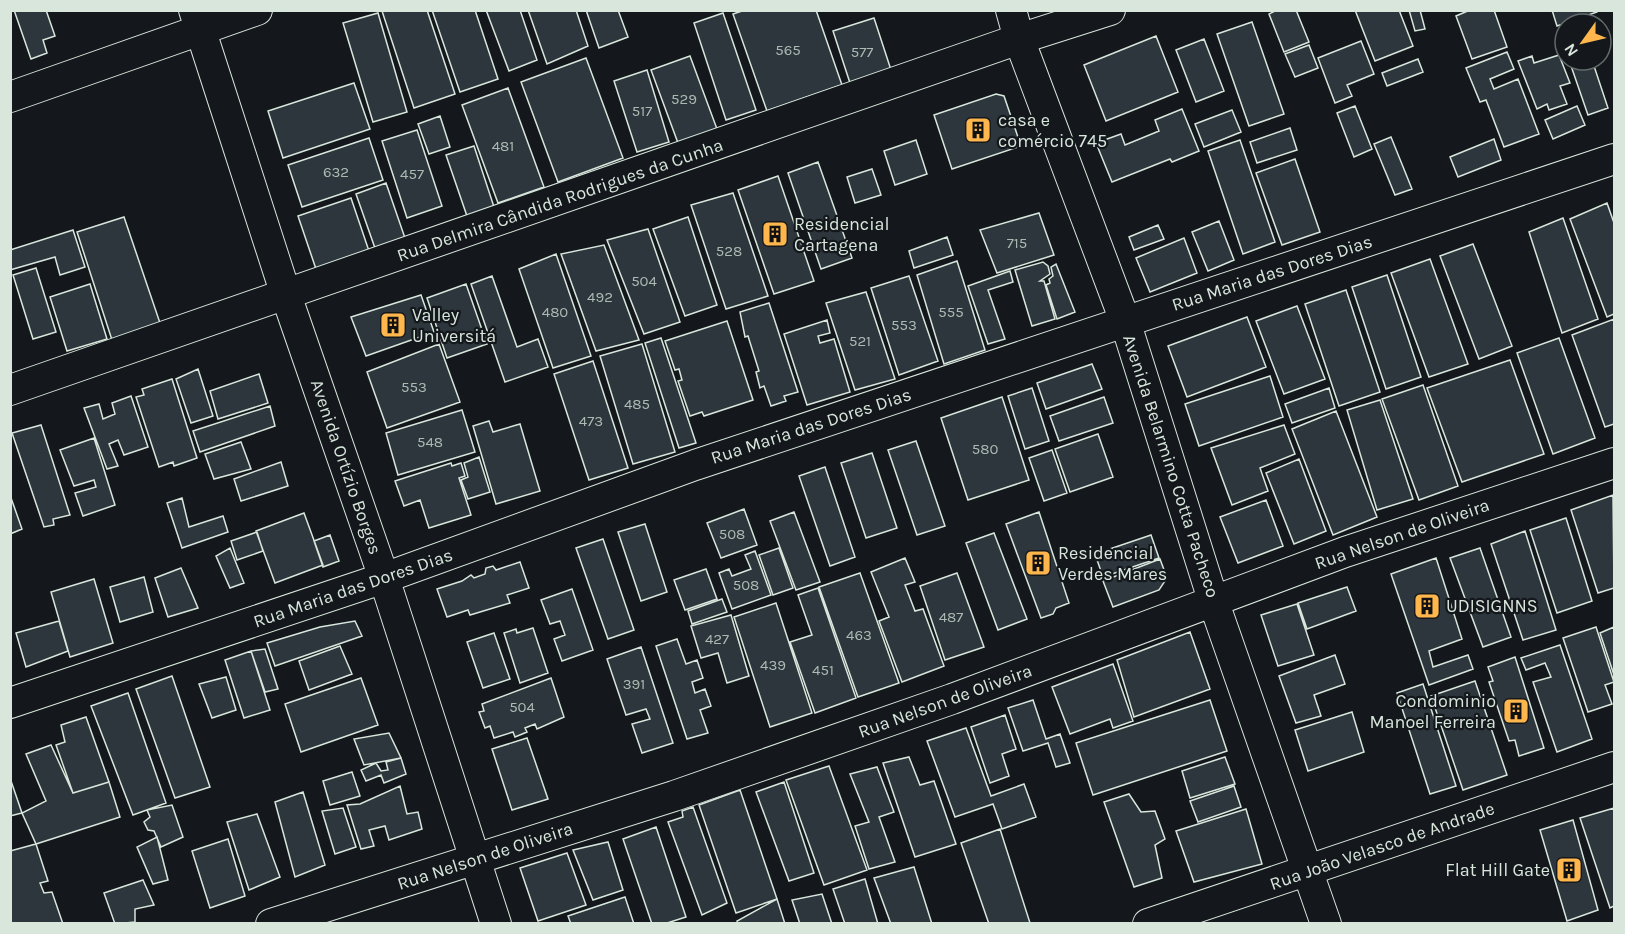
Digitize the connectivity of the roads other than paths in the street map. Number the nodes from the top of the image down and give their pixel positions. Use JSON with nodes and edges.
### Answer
{"nodes":[{"id":1,"x":257,"y":10,"type":"edge"},
{"id":2,"x":1011,"y":10,"type":"edge"},
{"id":3,"x":1110,"y":10,"type":"edge"},
{"id":4,"x":197,"y":20,"type":"edge"},
{"id":5,"x":1019,"y":39,"type":"junction"},
{"id":6,"x":10,"y":97,"type":"edge"},
{"id":7,"x":1614,"y":159,"type":"edge"},
{"id":8,"x":286,"y":295,"type":"junction"},
{"id":9,"x":1125,"y":321,"type":"junction"},
{"id":10,"x":10,"y":390,"type":"edge"},
{"id":11,"x":1614,"y":463,"type":"edge"},
{"id":12,"x":384,"y":578,"type":"junction"},
{"id":13,"x":1215,"y":603,"type":"junction"},
{"id":14,"x":10,"y":703,"type":"edge"},
{"id":15,"x":1614,"y":767,"type":"edge"},
{"id":16,"x":474,"y":859,"type":"junction"},
{"id":17,"x":1308,"y":871,"type":"junction"},
{"id":18,"x":271,"y":924,"type":"edge"},
{"id":19,"x":496,"y":924,"type":"edge"},
{"id":20,"x":1148,"y":924,"type":"edge"},
{"id":21,"x":1326,"y":924,"type":"edge"}],
"edges":[{"from":1,"to":4,"type":"street"},
{"from":2,"to":5,"type":"street","name":"Avenida Belarmino Cotta Pacheco"},
{"from":3,"to":5,"type":"street","name":"Rua Delmira Cândida Rodrigues da Cunha"},
{"from":4,"to":6,"type":"street"},
{"from":4,"to":8,"type":"street","name":"Avenida Ortízio Borges"},
{"from":5,"to":8,"type":"street","name":"Rua Delmira Cândida Rodrigues da Cunha"},
{"from":5,"to":9,"type":"street","name":"Avenida Belarmino Cotta Pacheco"},
{"from":7,"to":9,"type":"street","name":"Rua Maria das Dores Dias"},
{"from":8,"to":10,"type":"street","name":"Rua Delmira Cândida Rodrigues da Cunha"},
{"from":8,"to":12,"type":"street","name":"Avenida Ortízio Borges"},
{"from":9,"to":12,"type":"street","name":"Rua Maria das Dores Dias"},
{"from":9,"to":13,"type":"street","name":"Avenida Belarmino Cotta Pacheco"},
{"from":11,"to":13,"type":"street","name":"Rua Nelson de Oliveira"},
{"from":12,"to":14,"type":"street","name":"Rua Maria das Dores Dias"},
{"from":12,"to":16,"type":"street","name":"Avenida Ortízio Borges"},
{"from":13,"to":16,"type":"street","name":"Rua Nelson de Oliveira"},
{"from":13,"to":17,"type":"street","name":"Avenida Belarmino Cotta Pacheco"},
{"from":15,"to":17,"type":"street","name":"Rua João Velasco de Andrade"},
{"from":16,"to":18,"type":"street","name":"Rua Nelson de Oliveira"},
{"from":16,"to":19,"type":"street","name":"Avenida Ortízio Borges"},
{"from":17,"to":20,"type":"street","name":"Rua João Velasco de Andrade"},
{"from":17,"to":21,"type":"street","name":"Avenida Belarmino Cotta Pacheco"}]}
